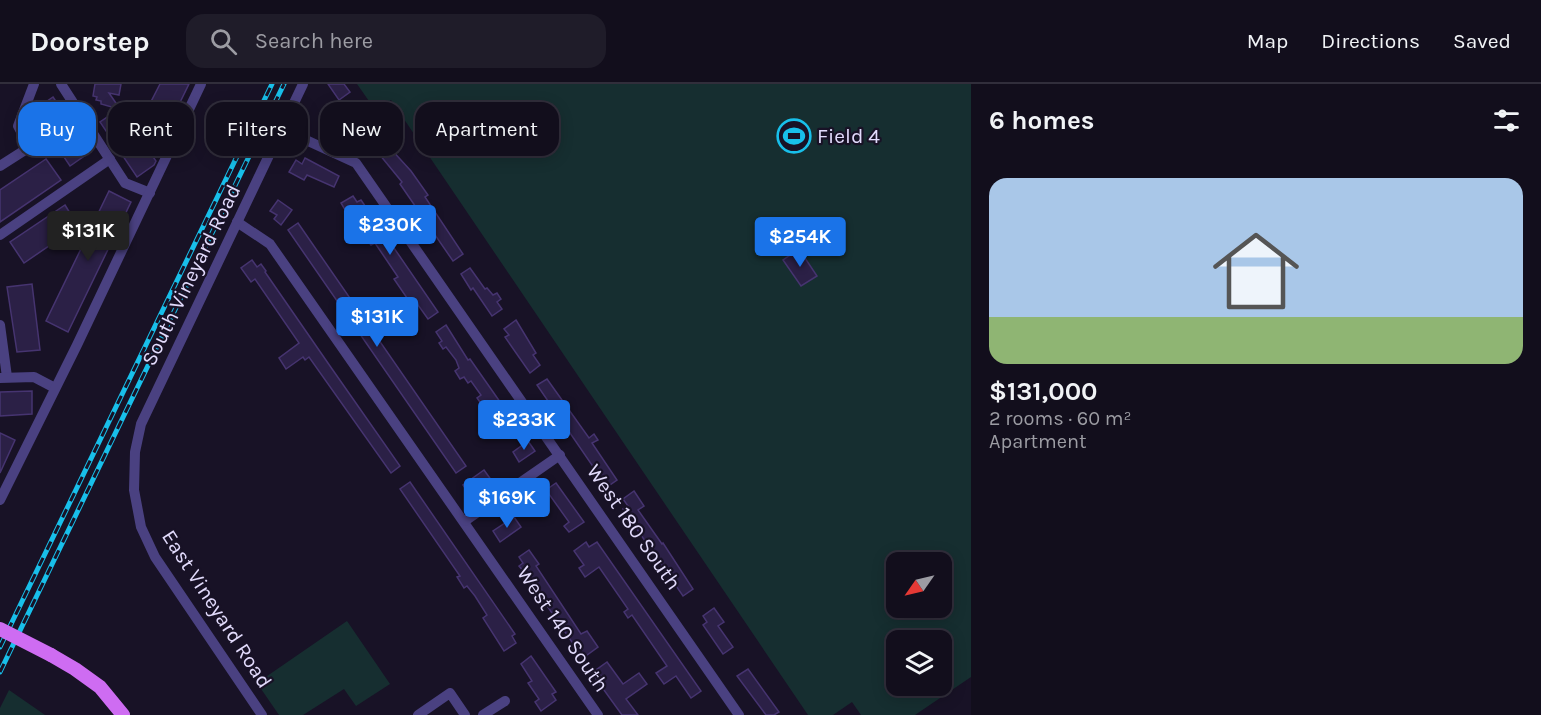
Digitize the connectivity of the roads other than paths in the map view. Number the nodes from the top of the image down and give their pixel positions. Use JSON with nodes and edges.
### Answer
{"nodes":[{"id":1,"x":34,"y":84,"type":"edge"},
{"id":2,"x":61,"y":84,"type":"edge"},
{"id":3,"x":201,"y":84,"type":"edge"},
{"id":4,"x":303,"y":84,"type":"edge"},
{"id":5,"x":295,"y":102,"type":"edge"},
{"id":6,"x":308,"y":141,"type":"edge"},
{"id":7,"x":269,"y":156,"type":"edge"},
{"id":8,"x":110,"y":159,"type":"junction"},
{"id":9,"x":0,"y":166,"type":"edge"},
{"id":10,"x":150,"y":193,"type":"junction"},
{"id":11,"x":237,"y":222,"type":"junction"},
{"id":12,"x":0,"y":235,"type":"edge"},
{"id":13,"x":0,"y":325,"type":"edge"},
{"id":14,"x":4,"y":377,"type":"edge"},
{"id":15,"x":55,"y":388,"type":"junction"},
{"id":16,"x":135,"y":452,"type":"joint"},
{"id":17,"x":560,"y":455,"type":"junction"},
{"id":18,"x":0,"y":500,"type":"edge"},
{"id":19,"x":465,"y":521,"type":"junction"},
{"id":20,"x":0,"y":629,"type":"edge"},
{"id":21,"x":505,"y":701,"type":"dead end"},
{"id":22,"x":123,"y":715,"type":"edge"},
{"id":23,"x":262,"y":715,"type":"edge"},
{"id":24,"x":418,"y":715,"type":"edge"},
{"id":25,"x":465,"y":715,"type":"edge"},
{"id":26,"x":483,"y":715,"type":"edge"},
{"id":27,"x":598,"y":715,"type":"edge"},
{"id":28,"x":740,"y":715,"type":"edge"}],
"edges":[{"from":1,"to":9,"type":"street"},
{"from":2,"to":8,"type":"street"},
{"from":3,"to":10,"type":"street"},
{"from":4,"to":5,"type":"street","name":"South Vineyard Road"},
{"from":6,"to":17,"type":"street","name":"West 180 South"},
{"from":7,"to":11,"type":"street","name":"South Vineyard Road"},
{"from":8,"to":10,"type":"street"},
{"from":8,"to":12,"type":"street"},
{"from":10,"to":15,"type":"street"},
{"from":11,"to":16,"type":"street","name":"South Vineyard Road"},
{"from":11,"to":19,"type":"street","name":"West 140 South"},
{"from":13,"to":14,"type":"street"},
{"from":14,"to":15,"type":"street"},
{"from":15,"to":18,"type":"street"},
{"from":16,"to":23,"type":"street","name":"East Vineyard Road"},
{"from":17,"to":19,"type":"street"},
{"from":17,"to":28,"type":"street","name":"West 180 South"},
{"from":19,"to":27,"type":"street","name":"West 140 South"},
{"from":20,"to":22,"type":"main road","bridge":true},
{"from":21,"to":26,"type":"street"},
{"from":24,"to":25,"type":"street"}]}
